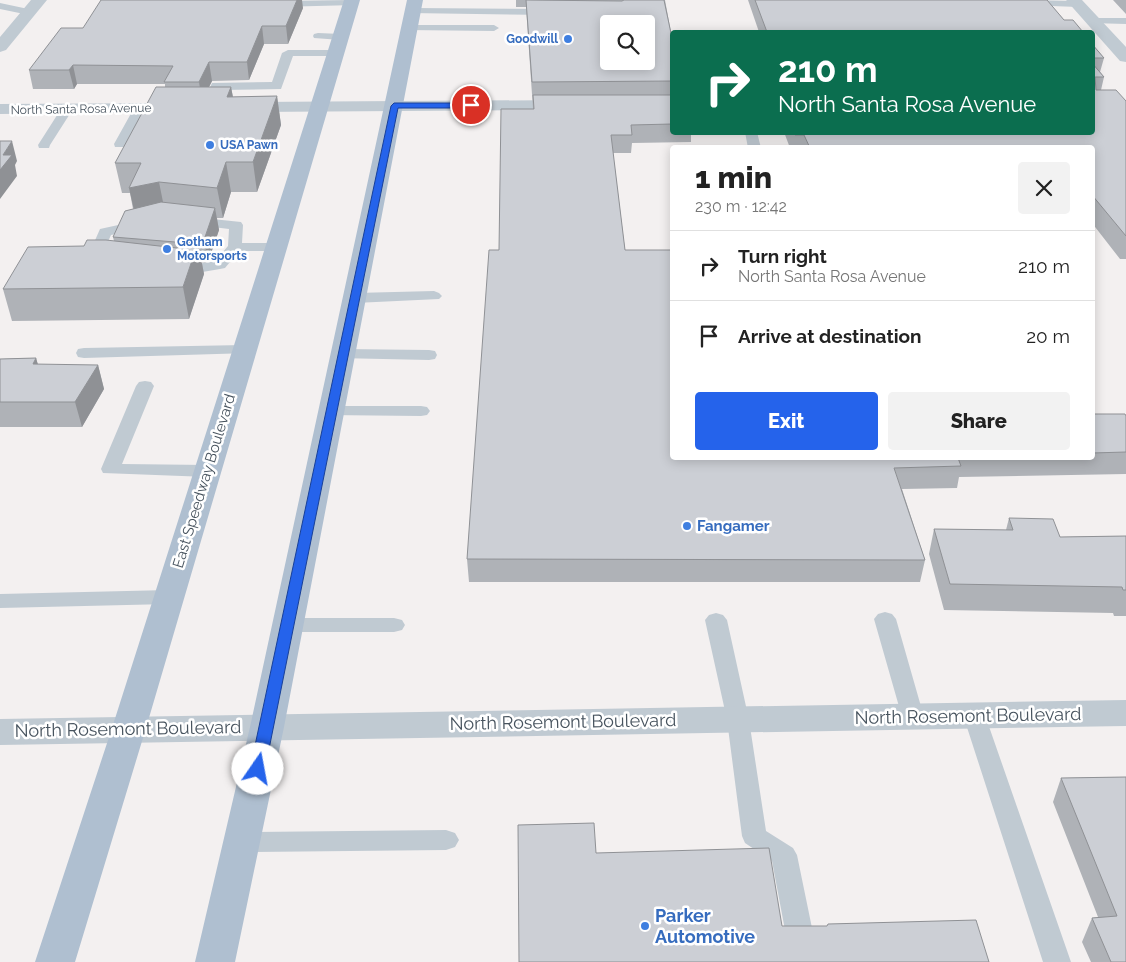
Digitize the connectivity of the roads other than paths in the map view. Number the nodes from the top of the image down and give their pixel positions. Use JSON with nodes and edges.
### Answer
{"nodes":[{"id":1,"x":352,"y":2,"type":"edge"},
{"id":2,"x":1010,"y":2,"type":"edge"},
{"id":3,"x":1076,"y":2,"type":"edge"},
{"id":4,"x":268,"y":4,"type":"edge"},
{"id":5,"x":0,"y":6,"type":"edge"},
{"id":6,"x":34,"y":6,"type":"edge"},
{"id":7,"x":560,"y":12,"type":"edge"},
{"id":8,"x":413,"y":13,"type":"edge"},
{"id":9,"x":1094,"y":21,"type":"junction"},
{"id":10,"x":1126,"y":21,"type":"edge"},
{"id":11,"x":494,"y":28,"type":"dead end"},
{"id":12,"x":318,"y":36,"type":"dead end"},
{"id":13,"x":338,"y":45,"type":"junction"},
{"id":14,"x":0,"y":47,"type":"edge"},
{"id":15,"x":1126,"y":57,"type":"edge"},
{"id":16,"x":585,"y":105,"type":"edge"},
{"id":17,"x":318,"y":106,"type":"junction"},
{"id":18,"x":394,"y":106,"type":"junction"},
{"id":19,"x":207,"y":107,"type":"junction"},
{"id":20,"x":140,"y":108,"type":"junction"},
{"id":21,"x":67,"y":109,"type":"junction"},
{"id":22,"x":0,"y":110,"type":"edge"},
{"id":23,"x":44,"y":144,"type":"dead end"},
{"id":24,"x":120,"y":144,"type":"dead end"},
{"id":25,"x":174,"y":219,"type":"edge"},
{"id":26,"x":157,"y":220,"type":"edge"},
{"id":27,"x":276,"y":246,"type":"junction"},
{"id":28,"x":235,"y":247,"type":"junction"},
{"id":29,"x":110,"y":265,"type":"edge"},
{"id":30,"x":165,"y":270,"type":"edge"},
{"id":31,"x":434,"y":296,"type":"dead end"},
{"id":32,"x":355,"y":298,"type":"junction"},
{"id":33,"x":244,"y":350,"type":"junction"},
{"id":34,"x":84,"y":353,"type":"dead end"},
{"id":35,"x":343,"y":354,"type":"junction"},
{"id":36,"x":428,"y":355,"type":"dead end"},
{"id":37,"x":145,"y":386,"type":"dead end"},
{"id":38,"x":332,"y":411,"type":"junction"},
{"id":39,"x":420,"y":411,"type":"dead end"},
{"id":40,"x":208,"y":471,"type":"junction"},
{"id":41,"x":169,"y":597,"type":"junction"},
{"id":42,"x":0,"y":601,"type":"edge"},
{"id":43,"x":885,"y":619,"type":"dead end"},
{"id":44,"x":716,"y":620,"type":"dead end"},
{"id":45,"x":288,"y":625,"type":"junction"},
{"id":46,"x":394,"y":625,"type":"dead end"},
{"id":47,"x":1126,"y":713,"type":"edge"},
{"id":48,"x":974,"y":716,"type":"junction"},
{"id":49,"x":913,"y":717,"type":"junction"},
{"id":50,"x":738,"y":720,"type":"junction"},
{"id":51,"x":129,"y":728,"type":"junction"},
{"id":52,"x":267,"y":728,"type":"junction"},
{"id":53,"x":0,"y":732,"type":"edge"},
{"id":54,"x":446,"y":840,"type":"dead end"},
{"id":55,"x":242,"y":842,"type":"junction"},
{"id":56,"x":55,"y":962,"type":"edge"},
{"id":57,"x":215,"y":962,"type":"edge"},
{"id":58,"x":805,"y":962,"type":"edge"},
{"id":59,"x":1057,"y":962,"type":"edge"}],
"edges":[{"from":1,"to":4,"type":"lane"},
{"from":1,"to":13,"type":"main road","name":"East Speedway Boulevard"},
{"from":2,"to":3,"type":"lane"},
{"from":3,"to":9,"type":"street"},
{"from":5,"to":6,"type":"lane"},
{"from":6,"to":14,"type":"street"},
{"from":7,"to":8,"type":"lane"},
{"from":8,"to":11,"type":"lane"},
{"from":8,"to":18,"type":"main road"},
{"from":9,"to":10,"type":"lane"},
{"from":9,"to":15,"type":"street"},
{"from":12,"to":13,"type":"lane"},
{"from":13,"to":17,"type":"main road","name":"East Speedway Boulevard"},
{"from":13,"to":19,"type":"lane"},
{"from":16,"to":18,"type":"street","name":"North Santa Rosa Avenue"},
{"from":17,"to":18,"type":"street","name":"North Santa Rosa Avenue"},
{"from":17,"to":19,"type":"street","name":"North Santa Rosa Avenue"},
{"from":17,"to":27,"type":"main road","name":"East Speedway Boulevard"},
{"from":18,"to":32,"type":"main road"},
{"from":19,"to":20,"type":"street","name":"North Santa Rosa Avenue"},
{"from":20,"to":21,"type":"street","name":"North Santa Rosa Avenue"},
{"from":20,"to":24,"type":"lane"},
{"from":21,"to":22,"type":"street","name":"North Santa Rosa Avenue"},
{"from":21,"to":23,"type":"lane"},
{"from":25,"to":28,"type":"lane"},
{"from":26,"to":29,"type":"lane"},
{"from":27,"to":28,"type":"lane"},
{"from":27,"to":33,"type":"main road","name":"East Speedway Boulevard"},
{"from":28,"to":30,"type":"lane"},
{"from":31,"to":32,"type":"lane"},
{"from":32,"to":35,"type":"main road"},
{"from":33,"to":34,"type":"lane"},
{"from":33,"to":40,"type":"main road","name":"East Speedway Boulevard"},
{"from":35,"to":36,"type":"lane"},
{"from":35,"to":38,"type":"main road"},
{"from":37,"to":40,"type":"lane"},
{"from":38,"to":39,"type":"lane"},
{"from":38,"to":45,"type":"main road"},
{"from":40,"to":41,"type":"main road","name":"East Speedway Boulevard"},
{"from":41,"to":42,"type":"lane"},
{"from":41,"to":51,"type":"main road","name":"East Speedway Boulevard"},
{"from":43,"to":49,"type":"lane"},
{"from":44,"to":50,"type":"lane"},
{"from":45,"to":46,"type":"lane"},
{"from":45,"to":52,"type":"main road"},
{"from":47,"to":48,"type":"street","name":"North Rosemont Boulevard"},
{"from":48,"to":49,"type":"street","name":"North Rosemont Boulevard"},
{"from":48,"to":59,"type":"lane"},
{"from":49,"to":50,"type":"street","name":"North Rosemont Boulevard"},
{"from":50,"to":52,"type":"street","name":"North Rosemont Boulevard"},
{"from":50,"to":58,"type":"lane"},
{"from":51,"to":52,"type":"street","name":"North Rosemont Boulevard"},
{"from":51,"to":53,"type":"street","name":"North Rosemont Boulevard"},
{"from":51,"to":56,"type":"main road","name":"East Speedway Boulevard"},
{"from":52,"to":55,"type":"main road"},
{"from":54,"to":55,"type":"lane"},
{"from":55,"to":57,"type":"main road"}]}
